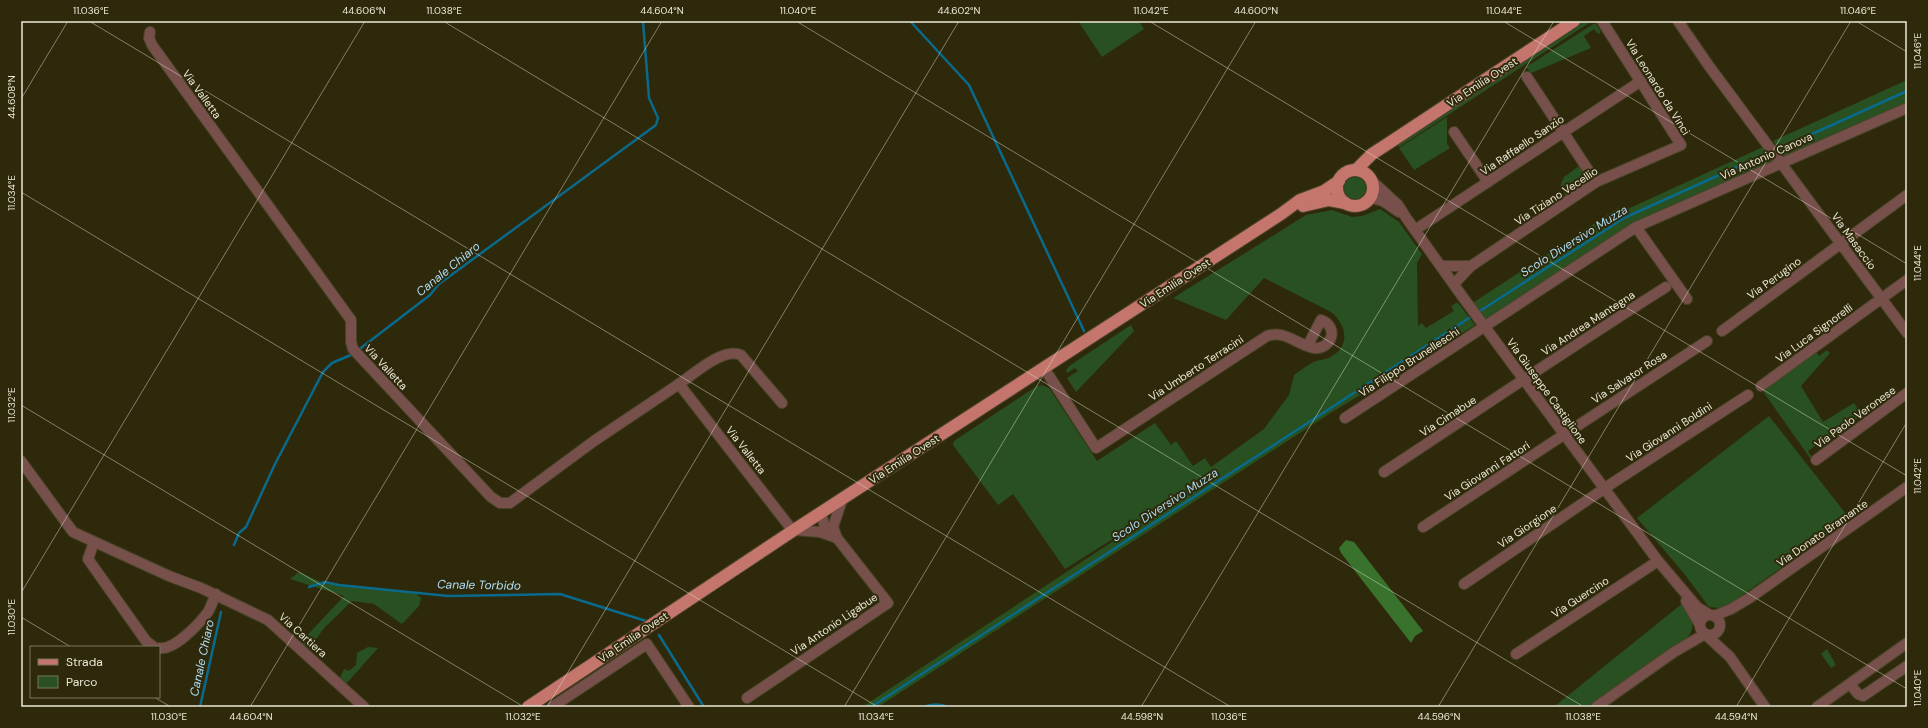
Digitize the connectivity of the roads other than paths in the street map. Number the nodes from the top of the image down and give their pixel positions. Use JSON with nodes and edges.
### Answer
{"nodes":[{"id":1,"x":1574,"y":21,"type":"edge"},
{"id":2,"x":1602,"y":21,"type":"edge"},
{"id":3,"x":1678,"y":21,"type":"edge"},
{"id":4,"x":150,"y":32,"type":"dead end"},
{"id":5,"x":1527,"y":77,"type":"dead end"},
{"id":6,"x":1641,"y":81,"type":"junction"},
{"id":7,"x":1907,"y":108,"type":"edge"},
{"id":8,"x":1454,"y":132,"type":"dead end"},
{"id":9,"x":1563,"y":133,"type":"junction"},
{"id":10,"x":1390,"y":143,"type":"junction"},
{"id":11,"x":1681,"y":145,"type":"joint"},
{"id":12,"x":1781,"y":162,"type":"junction"},
{"id":13,"x":1356,"y":170,"type":"junction"},
{"id":14,"x":1370,"y":179,"type":"junction"},
{"id":15,"x":1339,"y":181,"type":"junction"},
{"id":16,"x":1488,"y":182,"type":"junction"},
{"id":17,"x":1596,"y":182,"type":"junction"},
{"id":18,"x":1907,"y":195,"type":"edge"},
{"id":19,"x":1371,"y":198,"type":"junction"},
{"id":20,"x":1345,"y":203,"type":"junction"},
{"id":21,"x":1281,"y":214,"type":"junction"},
{"id":22,"x":1407,"y":220,"type":"junction"},
{"id":23,"x":1636,"y":227,"type":"junction"},
{"id":24,"x":1415,"y":230,"type":"junction"},
{"id":25,"x":1841,"y":244,"type":"junction"},
{"id":26,"x":1441,"y":266,"type":"junction"},
{"id":27,"x":1471,"y":266,"type":"junction"},
{"id":28,"x":1460,"y":267,"type":"junction"},
{"id":29,"x":1447,"y":275,"type":"junction"},
{"id":30,"x":1907,"y":280,"type":"edge"},
{"id":31,"x":1454,"y":284,"type":"junction"},
{"id":32,"x":1666,"y":287,"type":"dead end"},
{"id":33,"x":1687,"y":299,"type":"dead end"},
{"id":34,"x":1882,"y":299,"type":"junction"},
{"id":35,"x":1485,"y":325,"type":"junction"},
{"id":36,"x":1722,"y":331,"type":"dead end"},
{"id":37,"x":1907,"y":333,"type":"edge"},
{"id":38,"x":1707,"y":341,"type":"dead end"},
{"id":39,"x":1308,"y":345,"type":"dead end"},
{"id":40,"x":1047,"y":366,"type":"junction"},
{"id":41,"x":1524,"y":380,"type":"junction"},
{"id":42,"x":679,"y":384,"type":"junction"},
{"id":43,"x":1761,"y":386,"type":"dead end"},
{"id":44,"x":1907,"y":393,"type":"edge"},
{"id":45,"x":1748,"y":396,"type":"dead end"},
{"id":46,"x":782,"y":403,"type":"dead end"},
{"id":47,"x":1345,"y":418,"type":"dead end"},
{"id":48,"x":1564,"y":434,"type":"junction"},
{"id":49,"x":1816,"y":460,"type":"dead end"},
{"id":50,"x":21,"y":461,"type":"edge"},
{"id":51,"x":1384,"y":472,"type":"dead end"},
{"id":52,"x":1907,"y":487,"type":"edge"},
{"id":53,"x":1604,"y":488,"type":"junction"},
{"id":54,"x":842,"y":500,"type":"junction"},
{"id":55,"x":821,"y":514,"type":"junction"},
{"id":56,"x":1423,"y":527,"type":"dead end"},
{"id":57,"x":794,"y":531,"type":"junction"},
{"id":58,"x":833,"y":533,"type":"junction"},
{"id":59,"x":94,"y":542,"type":"junction"},
{"id":60,"x":1658,"y":561,"type":"junction"},
{"id":61,"x":1670,"y":575,"type":"junction"},
{"id":62,"x":1464,"y":584,"type":"dead end"},
{"id":63,"x":216,"y":594,"type":"junction"},
{"id":64,"x":1751,"y":597,"type":"junction"},
{"id":65,"x":1712,"y":616,"type":"junction"},
{"id":66,"x":1720,"y":628,"type":"junction"},
{"id":67,"x":1703,"y":630,"type":"junction"},
{"id":68,"x":1907,"y":643,"type":"edge"},
{"id":69,"x":153,"y":646,"type":"edge"},
{"id":70,"x":160,"y":648,"type":"edge"},
{"id":71,"x":1516,"y":654,"type":"dead end"},
{"id":72,"x":1730,"y":657,"type":"junction"},
{"id":73,"x":1907,"y":666,"type":"edge"},
{"id":74,"x":1850,"y":684,"type":"junction"},
{"id":75,"x":747,"y":698,"type":"dead end"},
{"id":76,"x":364,"y":707,"type":"edge"},
{"id":77,"x":528,"y":707,"type":"edge"},
{"id":78,"x":552,"y":707,"type":"edge"},
{"id":79,"x":689,"y":707,"type":"edge"},
{"id":80,"x":1596,"y":707,"type":"edge"},
{"id":81,"x":1765,"y":707,"type":"edge"},
{"id":82,"x":1817,"y":707,"type":"edge"}],
"edges":[{"from":1,"to":10,"type":"main road","name":"Via Emilia Ovest"},
{"from":2,"to":6,"type":"street","name":"Via Leonardo da Vinci"},
{"from":3,"to":12,"type":"street","name":"Via Masaccio"},
{"from":4,"to":42,"type":"street","name":"Via Valletta"},
{"from":5,"to":9,"type":"street"},
{"from":6,"to":9,"type":"street","name":"Via Raffaello Sanzio"},
{"from":6,"to":11,"type":"street","name":"Via Leonardo da Vinci"},
{"from":7,"to":12,"type":"street","name":"Via Antonio Canova"},
{"from":8,"to":16,"type":"street"},
{"from":9,"to":16,"type":"street","name":"Via Raffaello Sanzio"},
{"from":9,"to":17,"type":"street"},
{"from":10,"to":13,"type":"main road","name":"Via Emilia Ovest"},
{"from":10,"to":14,"type":"main road","name":"Via Emilia Ovest"},
{"from":11,"to":17,"type":"street","name":"Via Tiziano Vecellio"},
{"from":12,"to":23,"type":"street","name":"Via Antonio Canova"},
{"from":12,"to":25,"type":"street","name":"Via Masaccio"},
{"from":13,"to":14,"type":"main road"},
{"from":13,"to":15,"type":"main road"},
{"from":14,"to":19,"type":"main road"},
{"from":14,"to":22,"type":"street","name":"Via Giuseppe Castiglione"},
{"from":15,"to":20,"type":"main road"},
{"from":15,"to":21,"type":"main road","name":"Via Emilia Ovest"},
{"from":16,"to":24,"type":"street","name":"Via Raffaello Sanzio"},
{"from":17,"to":27,"type":"street","name":"Via Tiziano Vecellio"},
{"from":18,"to":25,"type":"street","name":"Via Perugino"},
{"from":19,"to":20,"type":"main road"},
{"from":19,"to":22,"type":"street","name":"Via Giuseppe Castiglione"},
{"from":20,"to":21,"type":"main road","name":"Via Emilia Ovest"},
{"from":21,"to":40,"type":"main road","name":"Via Emilia Ovest"},
{"from":22,"to":24,"type":"street","name":"Via Giuseppe Castiglione"},
{"from":23,"to":33,"type":"street"},
{"from":23,"to":35,"type":"street","name":"Via Antonio Canova"},
{"from":24,"to":26,"type":"street","name":"Via Giuseppe Castiglione"},
{"from":25,"to":34,"type":"street","name":"Via Masaccio"},
{"from":25,"to":36,"type":"street","name":"Via Perugino"},
{"from":26,"to":28,"type":"street","name":"Via Tiziano Vecellio"},
{"from":26,"to":29,"type":"street","name":"Via Giuseppe Castiglione"},
{"from":27,"to":28,"type":"street","name":"Via Tiziano Vecellio"},
{"from":27,"to":31,"type":"street","name":"Via Tiziano Vecellio"},
{"from":28,"to":29,"type":"street","name":"Via Tiziano Vecellio"},
{"from":29,"to":31,"type":"street","name":"Via Giuseppe Castiglione"},
{"from":30,"to":34,"type":"street","name":"Via Luca Signorelli"},
{"from":31,"to":35,"type":"street","name":"Via Giuseppe Castiglione"},
{"from":32,"to":41,"type":"street","name":"Via Andrea Mantegna"},
{"from":34,"to":37,"type":"street","name":"Via Masaccio"},
{"from":34,"to":43,"type":"street","name":"Via Luca Signorelli"},
{"from":35,"to":41,"type":"street","name":"Via Giuseppe Castiglione"},
{"from":35,"to":47,"type":"street","name":"Via Filippo Brunelleschi"},
{"from":38,"to":48,"type":"street","name":"Via Salvator Rosa"},
{"from":39,"to":40,"type":"street","name":"Via Umberto Terracini"},
{"from":40,"to":54,"type":"main road","name":"Via Emilia Ovest"},
{"from":41,"to":48,"type":"street","name":"Via Giuseppe Castiglione"},
{"from":41,"to":51,"type":"street","name":"Via Cimabue"},
{"from":42,"to":46,"type":"street","name":"Via Valletta"},
{"from":42,"to":57,"type":"street","name":"Via Valletta"},
{"from":44,"to":49,"type":"street","name":"Via Paolo Veronese"},
{"from":45,"to":53,"type":"street","name":"Via Giovanni Boldini"},
{"from":48,"to":53,"type":"street","name":"Via Giuseppe Castiglione"},
{"from":48,"to":56,"type":"street","name":"Via Giovanni Fattori"},
{"from":50,"to":59,"type":"street","name":"Via Cartiera"},
{"from":52,"to":64,"type":"street","name":"Via Donato Bramante"},
{"from":53,"to":60,"type":"street","name":"Via Giuseppe Castiglione"},
{"from":53,"to":62,"type":"street","name":"Via Giorgione"},
{"from":54,"to":55,"type":"main road","name":"Via Emilia Ovest"},
{"from":54,"to":58,"type":"street"},
{"from":55,"to":57,"type":"main road","name":"Via Emilia Ovest"},
{"from":55,"to":58,"type":"street","name":"Via Antonio Ligabue"},
{"from":57,"to":58,"type":"street"},
{"from":57,"to":77,"type":"main road","name":"Via Emilia Ovest"},
{"from":58,"to":75,"type":"street","name":"Via Antonio Ligabue"},
{"from":59,"to":63,"type":"street","name":"Via Cartiera"},
{"from":59,"to":69,"type":"street"},
{"from":60,"to":61,"type":"street","name":"Via Giuseppe Castiglione"},
{"from":60,"to":71,"type":"street","name":"Via Guercino"},
{"from":61,"to":65,"type":"street","name":"Via Giuseppe Castiglione"},
{"from":61,"to":67,"type":"street","name":"Via Giuseppe Castiglione"},
{"from":63,"to":70,"type":"street"},
{"from":63,"to":76,"type":"street","name":"Via Cartiera"},
{"from":64,"to":65,"type":"street","name":"Via Donato Bramante"},
{"from":64,"to":66,"type":"street","name":"Via Donato Bramante"},
{"from":65,"to":66,"type":"street"},
{"from":65,"to":67,"type":"street"},
{"from":66,"to":67,"type":"street"},
{"from":66,"to":72,"type":"street","name":"Via Giuseppe Castiglione"},
{"from":67,"to":72,"type":"street","name":"Via Giuseppe Castiglione"},
{"from":67,"to":80,"type":"street"},
{"from":68,"to":74,"type":"street"},
{"from":72,"to":81,"type":"street","name":"Via Giuseppe Castiglione"},
{"from":73,"to":74,"type":"street"},
{"from":74,"to":82,"type":"street"},
{"from":78,"to":79,"type":"street","name":"Via Emilia Ovest"}]}
